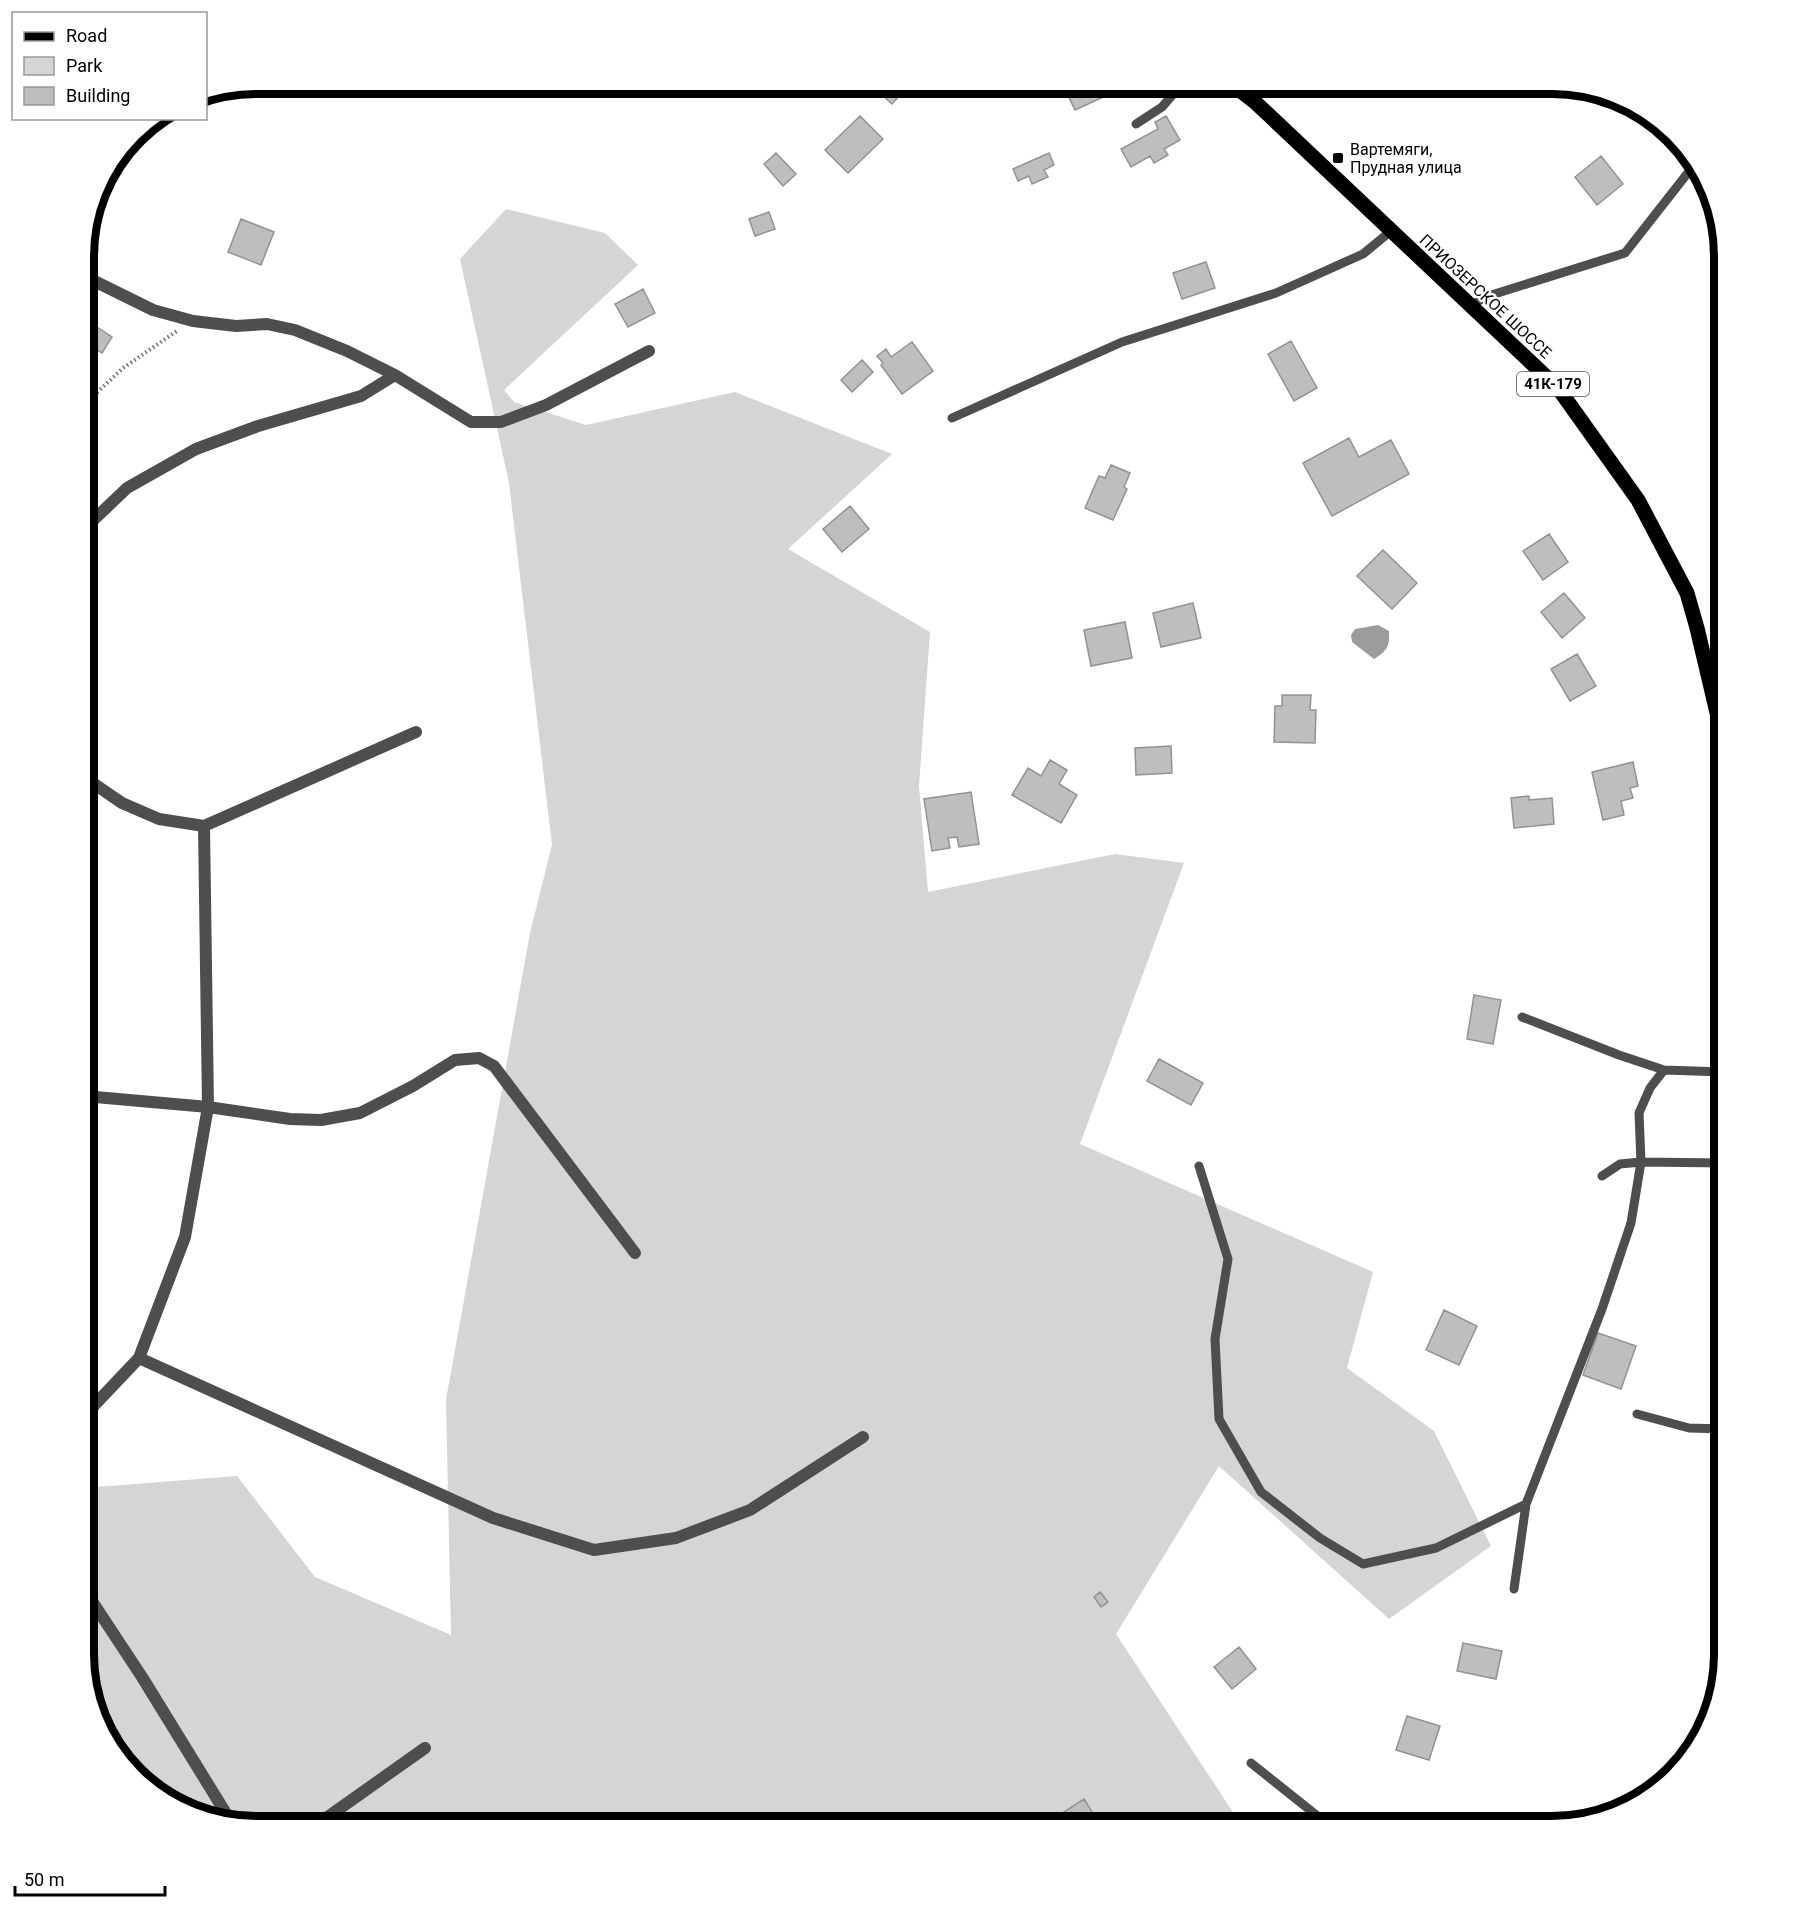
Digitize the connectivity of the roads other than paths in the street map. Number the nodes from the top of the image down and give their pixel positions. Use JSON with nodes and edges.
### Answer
{"nodes":[{"id":1,"x":1172,"y":95,"type":"edge"},
{"id":2,"x":1247,"y":95,"type":"edge"},
{"id":3,"x":1136,"y":124,"type":"dead end"},
{"id":4,"x":1689,"y":171,"type":"edge"},
{"id":5,"x":1391,"y":231,"type":"junction"},
{"id":6,"x":95,"y":281,"type":"edge"},
{"id":7,"x":1471,"y":306,"type":"junction"},
{"id":8,"x":649,"y":351,"type":"dead end"},
{"id":9,"x":395,"y":375,"type":"junction"},
{"id":10,"x":952,"y":418,"type":"dead end"},
{"id":11,"x":95,"y":518,"type":"edge"},
{"id":12,"x":1714,"y":691,"type":"edge"},
{"id":13,"x":416,"y":732,"type":"dead end"},
{"id":14,"x":95,"y":784,"type":"edge"},
{"id":15,"x":204,"y":826,"type":"junction"},
{"id":16,"x":1522,"y":1017,"type":"dead end"},
{"id":17,"x":1664,"y":1070,"type":"junction"},
{"id":18,"x":1714,"y":1072,"type":"edge"},
{"id":19,"x":94,"y":1097,"type":"edge"},
{"id":20,"x":208,"y":1107,"type":"junction"},
{"id":21,"x":1641,"y":1162,"type":"junction"},
{"id":22,"x":1714,"y":1163,"type":"edge"},
{"id":23,"x":1199,"y":1166,"type":"dead end"},
{"id":24,"x":1602,"y":1176,"type":"dead end"},
{"id":25,"x":635,"y":1253,"type":"dead end"},
{"id":26,"x":139,"y":1358,"type":"junction"},
{"id":27,"x":94,"y":1405,"type":"edge"},
{"id":28,"x":1637,"y":1414,"type":"dead end"},
{"id":29,"x":1714,"y":1429,"type":"edge"},
{"id":30,"x":863,"y":1437,"type":"dead end"},
{"id":31,"x":1526,"y":1504,"type":"junction"},
{"id":32,"x":1514,"y":1588,"type":"dead end"},
{"id":33,"x":94,"y":1604,"type":"edge"},
{"id":34,"x":425,"y":1748,"type":"dead end"},
{"id":35,"x":1251,"y":1763,"type":"dead end"},
{"id":36,"x":225,"y":1812,"type":"edge"},
{"id":37,"x":329,"y":1816,"type":"edge"},
{"id":38,"x":1317,"y":1816,"type":"edge"}],
"edges":[{"from":1,"to":3,"type":"lane"},
{"from":2,"to":5,"type":"main road","name":"ПРИОЗЕРСКОЕ ШОССЕ","number":"41К-179"},
{"from":4,"to":7,"type":"lane"},
{"from":5,"to":7,"type":"main road","name":"ПРИОЗЕРСКОЕ ШОССЕ","number":"41К-179"},
{"from":5,"to":10,"type":"lane"},
{"from":6,"to":9,"type":"street"},
{"from":7,"to":12,"type":"main road","name":"ПРИОЗЕРСКОЕ ШОССЕ","number":"41К-179"},
{"from":8,"to":9,"type":"street"},
{"from":9,"to":11,"type":"street"},
{"from":13,"to":15,"type":"street"},
{"from":14,"to":15,"type":"street"},
{"from":15,"to":20,"type":"street"},
{"from":16,"to":17,"type":"lane"},
{"from":17,"to":18,"type":"lane"},
{"from":17,"to":21,"type":"lane"},
{"from":19,"to":20,"type":"street"},
{"from":20,"to":25,"type":"street"},
{"from":20,"to":26,"type":"street"},
{"from":21,"to":22,"type":"lane"},
{"from":21,"to":24,"type":"lane"},
{"from":21,"to":31,"type":"lane"},
{"from":23,"to":31,"type":"lane"},
{"from":26,"to":27,"type":"street"},
{"from":26,"to":30,"type":"street"},
{"from":28,"to":29,"type":"lane"},
{"from":31,"to":32,"type":"lane"},
{"from":33,"to":36,"type":"street"},
{"from":34,"to":37,"type":"street"},
{"from":35,"to":38,"type":"lane"}]}
